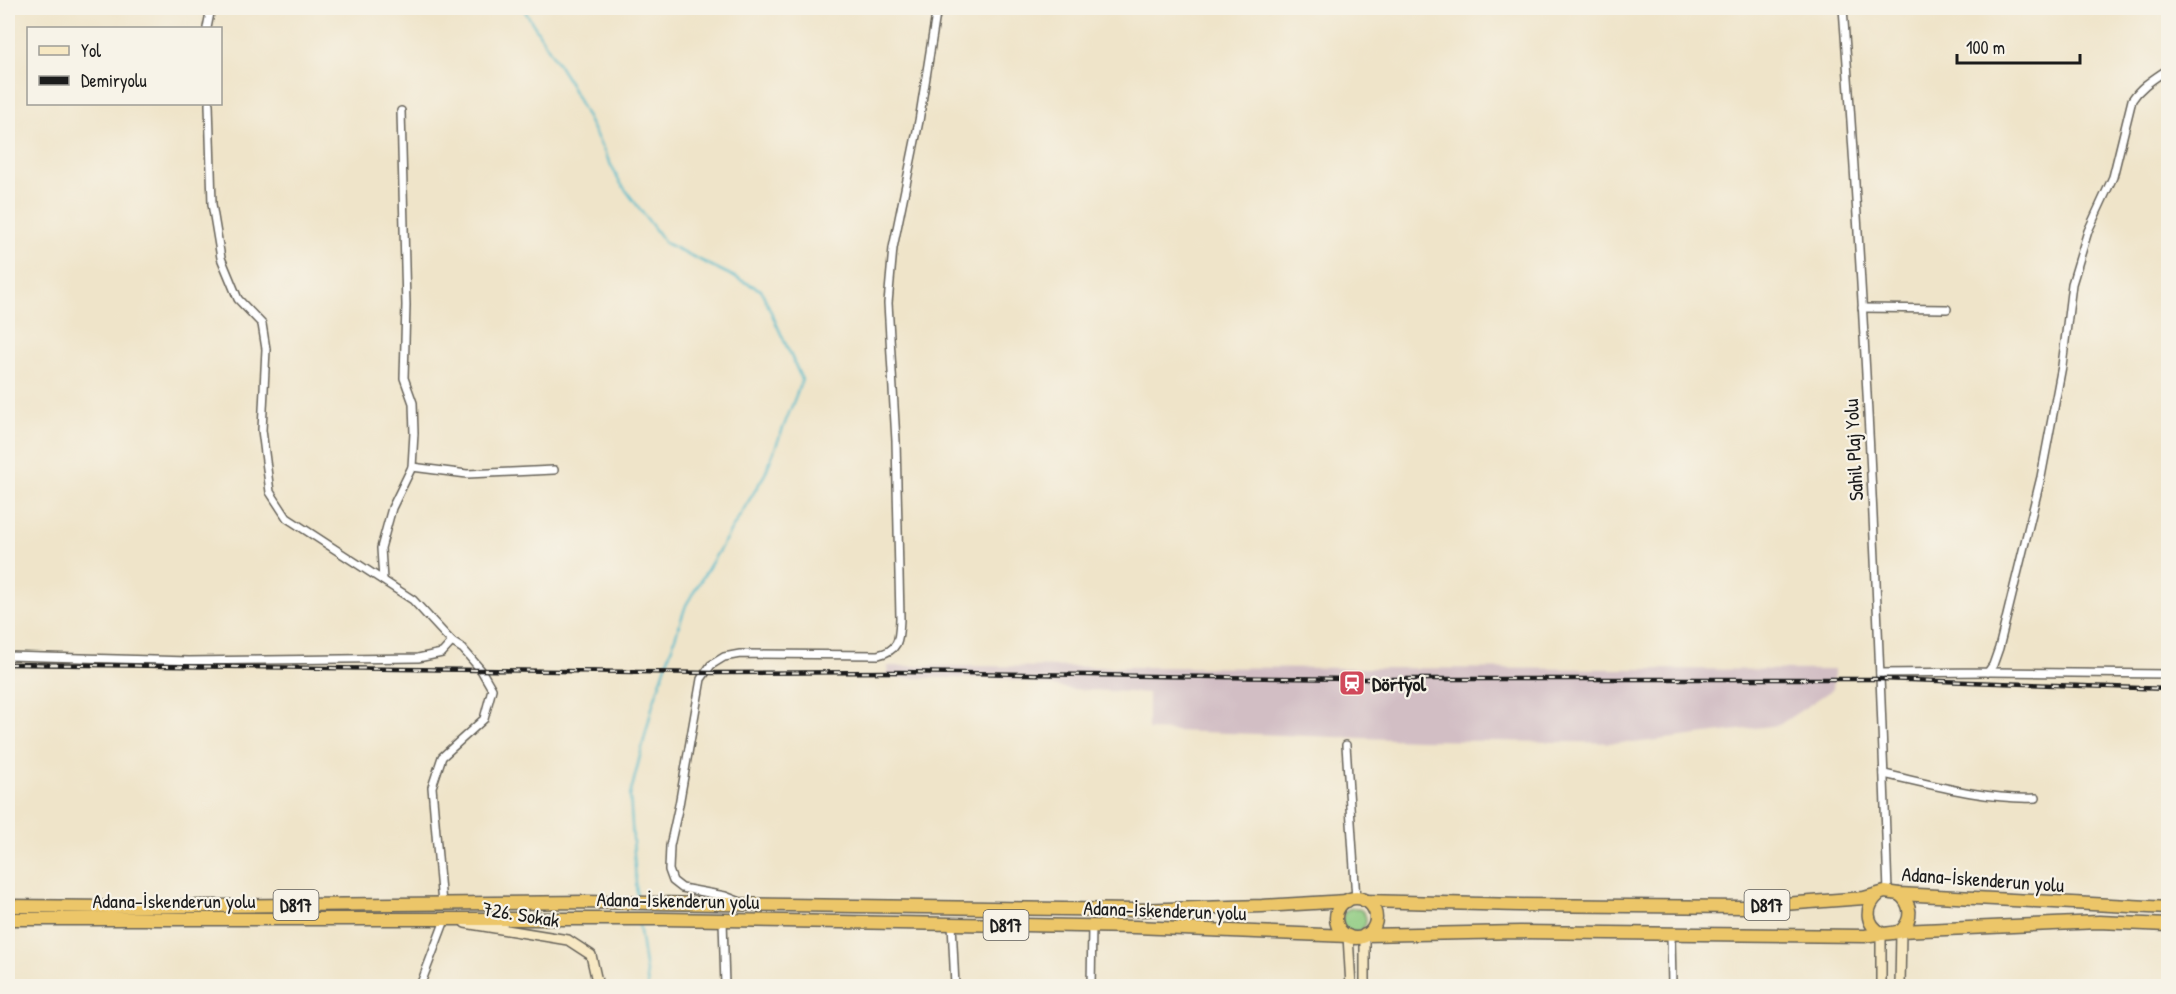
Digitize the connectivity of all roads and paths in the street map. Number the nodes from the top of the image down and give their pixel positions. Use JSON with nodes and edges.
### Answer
{"nodes":[{"id":1,"x":211,"y":8,"type":"edge"},
{"id":2,"x":937,"y":8,"type":"edge"},
{"id":3,"x":1843,"y":8,"type":"edge"},
{"id":4,"x":207,"y":27,"type":"edge"},
{"id":5,"x":2169,"y":69,"type":"edge"},
{"id":6,"x":209,"y":105,"type":"edge"},
{"id":7,"x":401,"y":111,"type":"dead end"},
{"id":8,"x":1862,"y":308,"type":"junction"},
{"id":9,"x":1947,"y":309,"type":"dead end"},
{"id":10,"x":412,"y":467,"type":"junction"},
{"id":11,"x":554,"y":470,"type":"dead end"},
{"id":12,"x":383,"y":580,"type":"junction"},
{"id":13,"x":452,"y":642,"type":"junction"},
{"id":14,"x":8,"y":656,"type":"edge"},
{"id":15,"x":1988,"y":672,"type":"junction"},
{"id":16,"x":1880,"y":673,"type":"junction"},
{"id":17,"x":2169,"y":674,"type":"edge"},
{"id":18,"x":1346,"y":745,"type":"dead end"},
{"id":19,"x":1884,"y":774,"type":"junction"},
{"id":20,"x":2036,"y":798,"type":"dead end"},
{"id":21,"x":1888,"y":894,"type":"junction"},
{"id":22,"x":1356,"y":900,"type":"junction"},
{"id":23,"x":442,"y":904,"type":"junction"},
{"id":24,"x":746,"y":904,"type":"junction"},
{"id":25,"x":8,"y":906,"type":"edge"},
{"id":26,"x":2169,"y":908,"type":"edge"},
{"id":27,"x":8,"y":919,"type":"edge"},
{"id":28,"x":445,"y":920,"type":"junction"},
{"id":29,"x":723,"y":920,"type":"junction"},
{"id":30,"x":952,"y":924,"type":"junction"},
{"id":31,"x":2169,"y":924,"type":"edge"},
{"id":32,"x":1092,"y":927,"type":"junction"},
{"id":33,"x":1901,"y":931,"type":"junction"},
{"id":34,"x":1881,"y":933,"type":"junction"},
{"id":35,"x":1671,"y":934,"type":"junction"},
{"id":36,"x":1365,"y":935,"type":"junction"},
{"id":37,"x":1348,"y":936,"type":"junction"},
{"id":38,"x":420,"y":987,"type":"edge"},
{"id":39,"x":598,"y":987,"type":"edge"},
{"id":40,"x":725,"y":987,"type":"edge"},
{"id":41,"x":955,"y":987,"type":"edge"},
{"id":42,"x":1091,"y":987,"type":"edge"},
{"id":43,"x":1351,"y":987,"type":"edge"},
{"id":44,"x":1365,"y":987,"type":"edge"},
{"id":45,"x":1672,"y":987,"type":"edge"},
{"id":46,"x":1881,"y":987,"type":"edge"},
{"id":47,"x":1899,"y":987,"type":"edge"}],
"edges":[{"from":1,"to":4,"type":"street"},
{"from":2,"to":24,"type":"street"},
{"from":3,"to":8,"type":"street","name":"Sahil Plaj Yolu"},
{"from":5,"to":15,"type":"street"},
{"from":6,"to":12,"type":"street"},
{"from":7,"to":10,"type":"street"},
{"from":8,"to":9,"type":"street"},
{"from":8,"to":16,"type":"street","name":"Sahil Plaj Yolu"},
{"from":10,"to":11,"type":"street"},
{"from":10,"to":12,"type":"street"},
{"from":12,"to":13,"type":"street"},
{"from":13,"to":14,"type":"street"},
{"from":13,"to":23,"type":"street"},
{"from":15,"to":16,"type":"street"},
{"from":15,"to":17,"type":"street"},
{"from":16,"to":19,"type":"street","name":"Sahil Plaj Yolu"},
{"from":18,"to":22,"type":"street"},
{"from":19,"to":20,"type":"street"},
{"from":19,"to":21,"type":"street","name":"Sahil Plaj Yolu"},
{"from":21,"to":22,"type":"highway","name":"Adana-İskenderun yolu","number":"D817"},
{"from":21,"to":26,"type":"highway","name":"Adana-İskenderun yolu","number":"D817"},
{"from":21,"to":33,"type":"highway"},
{"from":21,"to":34,"type":"highway"},
{"from":22,"to":24,"type":"highway","number":"D817"},
{"from":22,"to":36,"type":"highway"},
{"from":22,"to":37,"type":"highway"},
{"from":23,"to":24,"type":"highway","number":"D817"},
{"from":23,"to":25,"type":"highway","number":"D817"},
{"from":23,"to":28,"type":"highway"},
{"from":27,"to":28,"type":"highway","name":"Adana-İskenderun yolu","number":"D817"},
{"from":28,"to":29,"type":"highway","name":"Adana-İskenderun yolu","number":"D817"},
{"from":28,"to":38,"type":"street"},
{"from":28,"to":39,"type":"street","name":"726. Sokak"},
{"from":29,"to":30,"type":"highway","name":"Adana-İskenderun yolu","number":"D817"},
{"from":29,"to":40,"type":"street"},
{"from":30,"to":32,"type":"highway","name":"Adana-İskenderun yolu","number":"D817"},
{"from":30,"to":41,"type":"street"},
{"from":31,"to":33,"type":"highway","name":"Adana-İskenderun yolu","number":"D817"},
{"from":32,"to":37,"type":"highway","name":"Adana-İskenderun yolu","number":"D817"},
{"from":32,"to":42,"type":"street"},
{"from":33,"to":34,"type":"highway","name":"Adana-İskenderun yolu","number":"D817"},
{"from":33,"to":47,"type":"street"},
{"from":34,"to":35,"type":"highway","name":"Adana-İskenderun yolu","number":"D817"},
{"from":34,"to":46,"type":"street"},
{"from":35,"to":36,"type":"highway","name":"Adana-İskenderun yolu","number":"D817"},
{"from":35,"to":45,"type":"street"},
{"from":36,"to":37,"type":"highway"},
{"from":36,"to":44,"type":"street"},
{"from":37,"to":43,"type":"street"}]}
